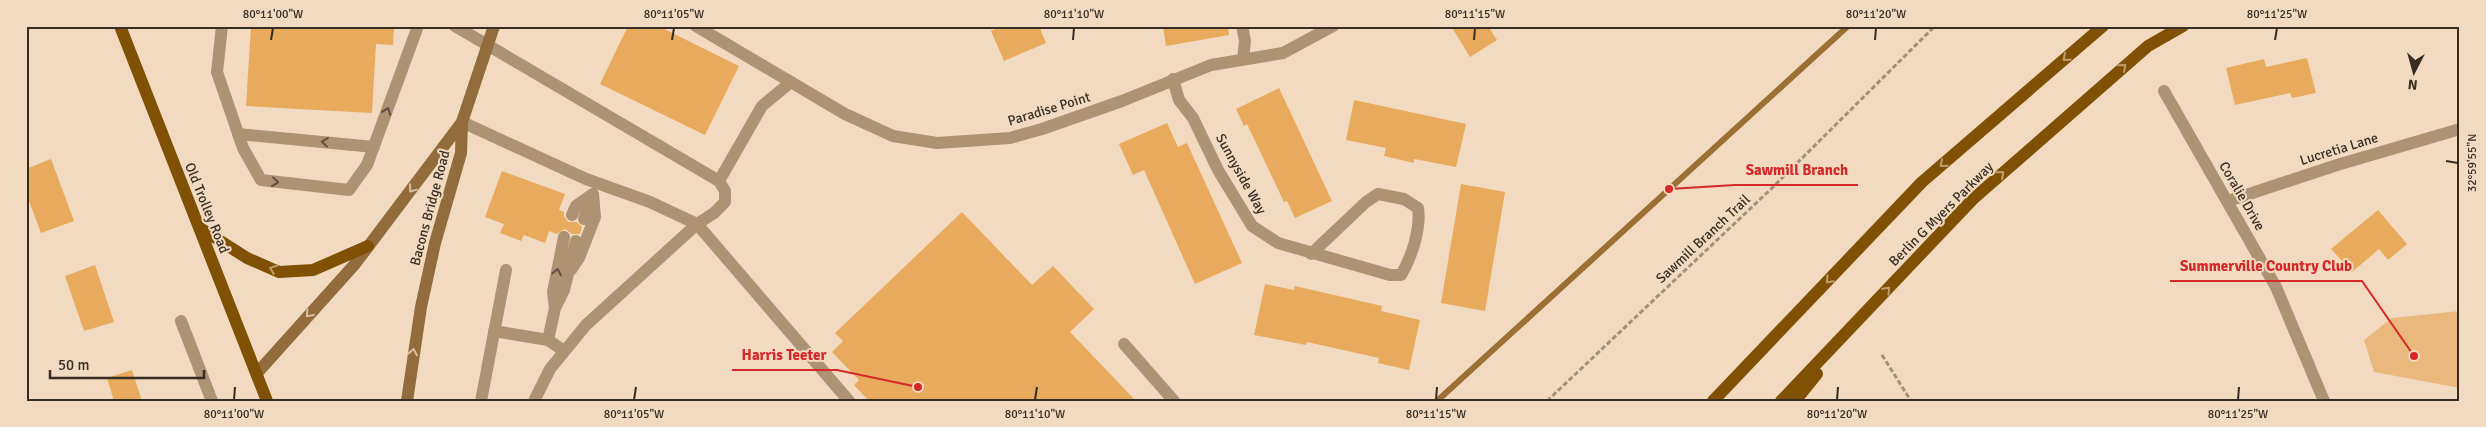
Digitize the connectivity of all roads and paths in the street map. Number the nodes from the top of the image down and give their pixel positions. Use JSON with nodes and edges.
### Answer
{"nodes":[{"id":1,"x":120,"y":26,"type":"edge"},
{"id":2,"x":222,"y":26,"type":"edge"},
{"id":3,"x":418,"y":26,"type":"edge"},
{"id":4,"x":455,"y":26,"type":"edge"},
{"id":5,"x":494,"y":26,"type":"edge"},
{"id":6,"x":696,"y":26,"type":"edge"},
{"id":7,"x":1242,"y":26,"type":"edge"},
{"id":8,"x":1333,"y":26,"type":"edge"},
{"id":9,"x":1935,"y":26,"type":"edge"},
{"id":10,"x":2103,"y":26,"type":"edge"},
{"id":11,"x":2183,"y":26,"type":"edge"},
{"id":12,"x":714,"y":30,"type":"edge"},
{"id":13,"x":488,"y":47,"type":"junction"},
{"id":14,"x":1243,"y":59,"type":"junction"},
{"id":15,"x":1173,"y":79,"type":"junction"},
{"id":16,"x":791,"y":82,"type":"junction"},
{"id":17,"x":2164,"y":91,"type":"dead end"},
{"id":18,"x":462,"y":122,"type":"junction"},
{"id":19,"x":2460,"y":129,"type":"edge"},
{"id":20,"x":238,"y":134,"type":"junction"},
{"id":21,"x":374,"y":147,"type":"junction"},
{"id":22,"x":719,"y":181,"type":"junction"},
{"id":23,"x":595,"y":189,"type":"junction"},
{"id":24,"x":2228,"y":200,"type":"junction"},
{"id":25,"x":578,"y":217,"type":"dead end"},
{"id":26,"x":697,"y":224,"type":"junction"},
{"id":27,"x":200,"y":228,"type":"junction"},
{"id":28,"x":368,"y":246,"type":"junction"},
{"id":29,"x":1311,"y":254,"type":"junction"},
{"id":30,"x":506,"y":270,"type":"dead end"},
{"id":31,"x":566,"y":276,"type":"junction"},
{"id":32,"x":555,"y":308,"type":"junction"},
{"id":33,"x":1870,"y":308,"type":"junction"},
{"id":34,"x":181,"y":321,"type":"dead end"},
{"id":35,"x":494,"y":331,"type":"junction"},
{"id":36,"x":548,"y":340,"type":"junction"},
{"id":37,"x":1124,"y":344,"type":"dead end"},
{"id":38,"x":564,"y":351,"type":"junction"},
{"id":39,"x":1882,"y":355,"type":"dead end"},
{"id":40,"x":258,"y":372,"type":"junction"},
{"id":41,"x":1714,"y":400,"type":"edge"},
{"id":42,"x":212,"y":401,"type":"edge"},
{"id":43,"x":268,"y":401,"type":"edge"},
{"id":44,"x":407,"y":401,"type":"edge"},
{"id":45,"x":481,"y":401,"type":"edge"},
{"id":46,"x":534,"y":401,"type":"edge"},
{"id":47,"x":849,"y":401,"type":"edge"},
{"id":48,"x":1174,"y":401,"type":"edge"},
{"id":49,"x":1547,"y":401,"type":"edge"},
{"id":50,"x":1781,"y":401,"type":"edge"},
{"id":51,"x":1795,"y":401,"type":"edge"},
{"id":52,"x":1911,"y":401,"type":"edge"},
{"id":53,"x":2324,"y":401,"type":"edge"}],
"edges":[{"from":1,"to":27,"type":"main road","name":"Old Trolley Road"},
{"from":2,"to":20,"type":"street"},
{"from":21,"to":3,"type":"street","one_way":true},
{"from":4,"to":13,"type":"street"},
{"from":5,"to":13,"type":"main road","name":"Bacons Bridge Road"},
{"from":6,"to":12,"type":"street","name":"Paradise Point"},
{"from":7,"to":14,"type":"street"},
{"from":8,"to":14,"type":"street","name":"Paradise Point"},
{"from":9,"to":49,"type":"path","name":"Sawmill Branch Trail"},
{"from":10,"to":41,"type":"main road","one_way":true},
{"from":33,"to":11,"type":"main road","name":"Berlin G Myers Parkway","one_way":true},
{"from":12,"to":16,"type":"street","name":"Paradise Point"},
{"from":13,"to":18,"type":"main road","name":"Bacons Bridge Road"},
{"from":13,"to":22,"type":"street"},
{"from":14,"to":15,"type":"street","name":"Paradise Point"},
{"from":15,"to":16,"type":"street","name":"Paradise Point"},
{"from":15,"to":29,"type":"street","name":"Sunnyside Way"},
{"from":16,"to":22,"type":"street"},
{"from":17,"to":24,"type":"street","name":"Coralie Drive"},
{"from":18,"to":23,"type":"street"},
{"from":18,"to":28,"type":"main road","one_way":true},
{"from":44,"to":18,"type":"main road","name":"Bacons Bridge Road","one_way":true},
{"from":19,"to":24,"type":"street","name":"Lucretia Lane"},
{"from":21,"to":20,"type":"street","one_way":true},
{"from":20,"to":21,"type":"street","one_way":true},
{"from":22,"to":26,"type":"street"},
{"from":23,"to":25,"type":"street"},
{"from":23,"to":26,"type":"street"},
{"from":23,"to":31,"type":"street"},
{"from":24,"to":53,"type":"street","name":"Coralie Drive"},
{"from":26,"to":38,"type":"street"},
{"from":26,"to":47,"type":"street"},
{"from":28,"to":27,"type":"main road","one_way":true},
{"from":27,"to":40,"type":"main road","name":"Old Trolley Road"},
{"from":28,"to":40,"type":"main road","one_way":true},
{"from":29,"to":29,"type":"street","name":"Sunnyside Way"},
{"from":30,"to":35,"type":"street"},
{"from":31,"to":32,"type":"street"},
{"from":32,"to":31,"type":"street","one_way":true},
{"from":32,"to":36,"type":"street"},
{"from":33,"to":50,"type":"main road","name":"Berlin G Myers Parkway"},
{"from":33,"to":51,"type":"main road"},
{"from":34,"to":42,"type":"street"},
{"from":35,"to":36,"type":"street"},
{"from":35,"to":45,"type":"street"},
{"from":36,"to":38,"type":"street"},
{"from":37,"to":48,"type":"street"},
{"from":38,"to":46,"type":"street"},
{"from":39,"to":52,"type":"path"},
{"from":40,"to":43,"type":"main road","name":"Old Trolley Road"}]}
